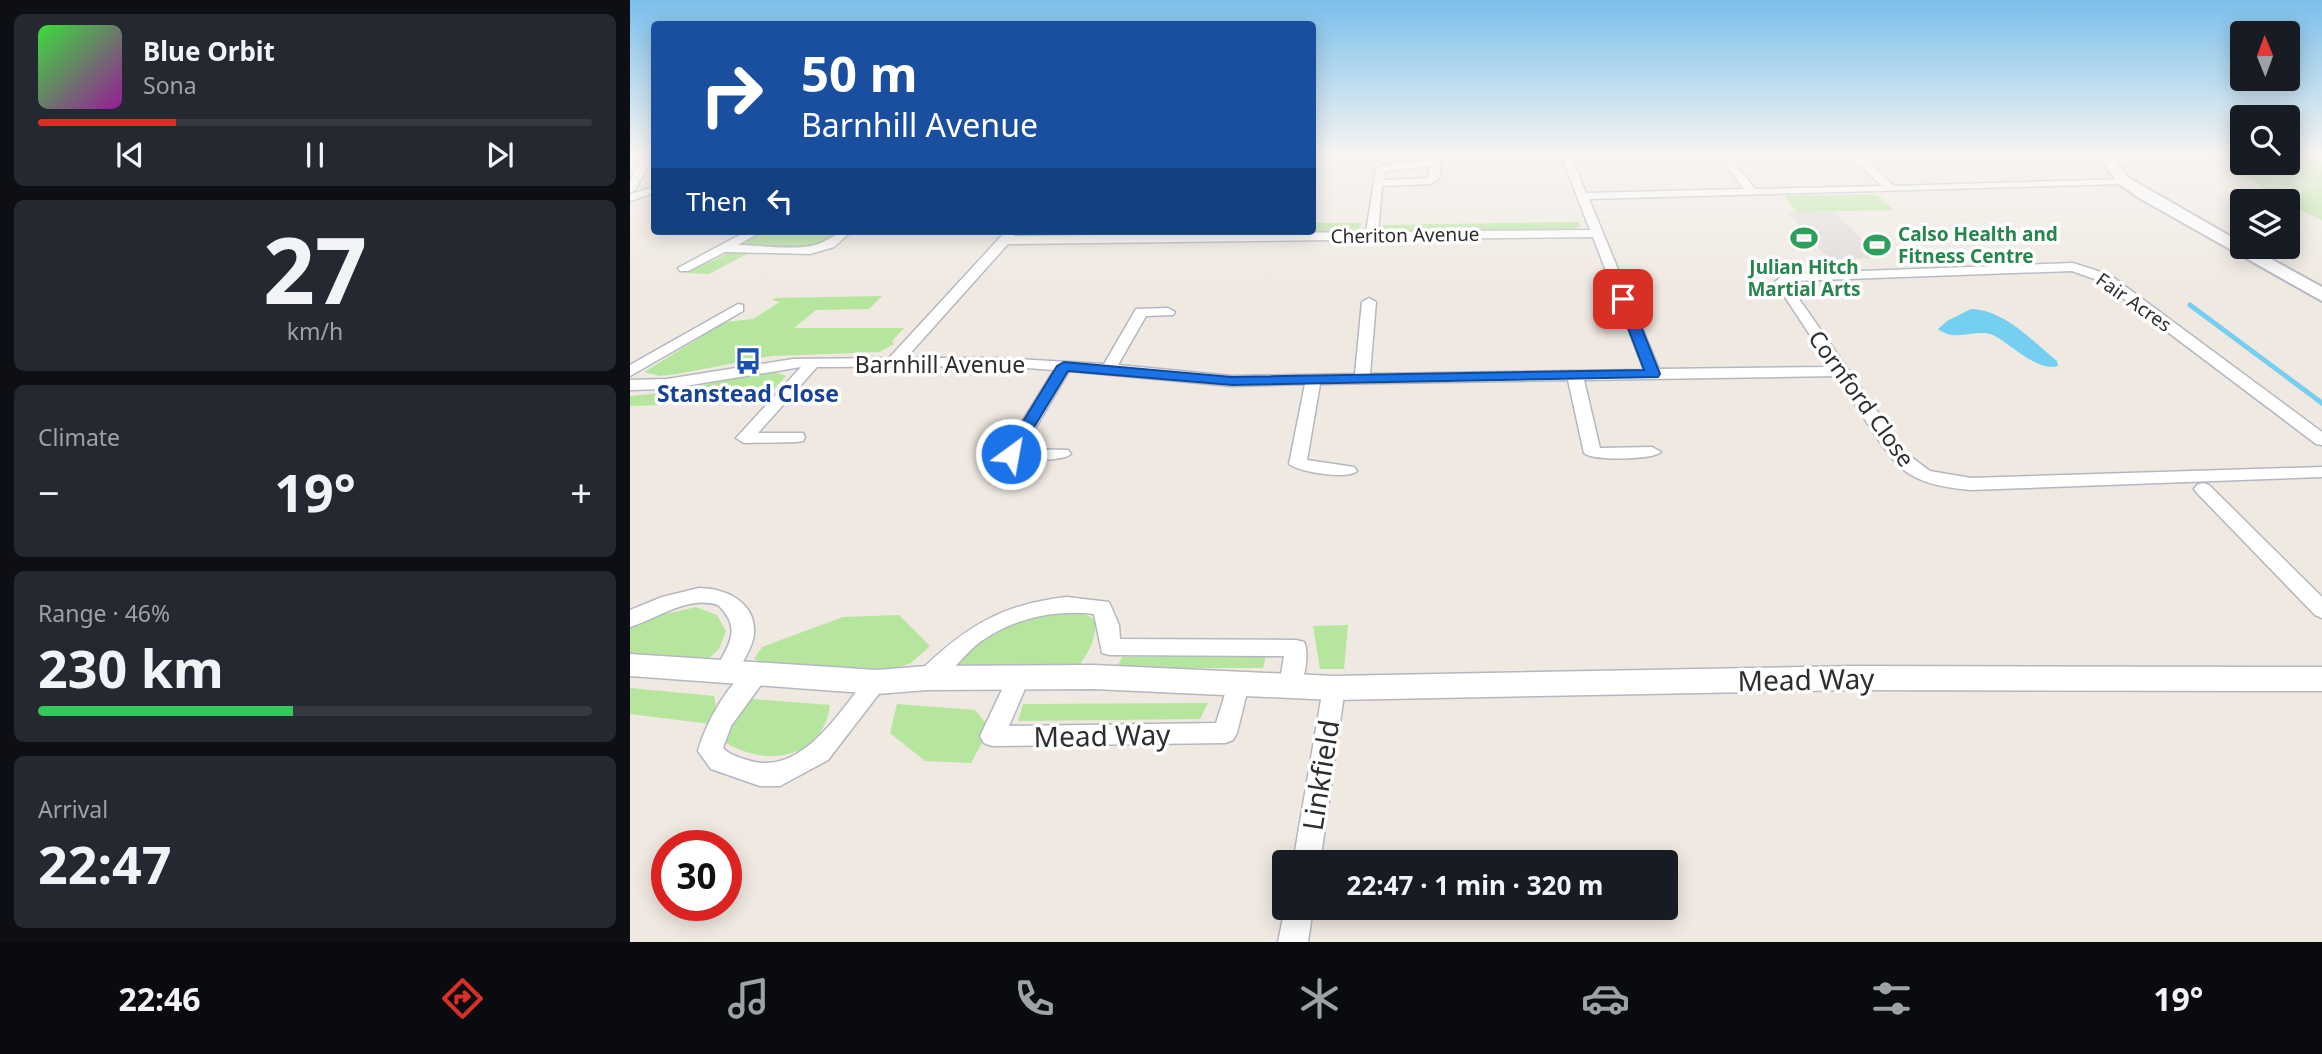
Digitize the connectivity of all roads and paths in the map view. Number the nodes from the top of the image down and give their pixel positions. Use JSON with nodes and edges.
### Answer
{"nodes":[{"id":1,"x":1375,"y":199,"type":"edge"},
{"id":2,"x":1583,"y":199,"type":"edge"},
{"id":3,"x":2153,"y":199,"type":"edge"},
{"id":4,"x":1596,"y":233,"type":"junction"},
{"id":5,"x":748,"y":235,"type":"edge"},
{"id":6,"x":841,"y":235,"type":"edge"},
{"id":7,"x":1115,"y":235,"type":"edge"},
{"id":8,"x":1316,"y":235,"type":"edge"},
{"id":9,"x":1371,"y":235,"type":"junction"},
{"id":10,"x":1009,"y":236,"type":"edge"},
{"id":11,"x":723,"y":248,"type":"junction"},
{"id":12,"x":684,"y":268,"type":"dead end"},
{"id":13,"x":1786,"y":278,"type":"joint"},
{"id":14,"x":2322,"y":295,"type":"edge"},
{"id":15,"x":1369,"y":302,"type":"dead end"},
{"id":16,"x":738,"y":308,"type":"dead end"},
{"id":17,"x":1168,"y":312,"type":"dead end"},
{"id":18,"x":813,"y":363,"type":"junction"},
{"id":19,"x":893,"y":363,"type":"junction"},
{"id":20,"x":1064,"y":366,"type":"junction"},
{"id":21,"x":1110,"y":369,"type":"junction"},
{"id":22,"x":1839,"y":371,"type":"junction"},
{"id":23,"x":630,"y":372,"type":"edge"},
{"id":24,"x":1653,"y":374,"type":"junction"},
{"id":25,"x":1575,"y":376,"type":"junction"},
{"id":26,"x":1362,"y":379,"type":"junction"},
{"id":27,"x":1312,"y":381,"type":"junction"},
{"id":28,"x":630,"y":385,"type":"edge"},
{"id":29,"x":797,"y":437,"type":"dead end"},
{"id":30,"x":2322,"y":440,"type":"edge"},
{"id":31,"x":1651,"y":452,"type":"dead end"},
{"id":32,"x":1062,"y":454,"type":"dead end"},
{"id":33,"x":1348,"y":471,"type":"dead end"},
{"id":34,"x":2322,"y":472,"type":"edge"},
{"id":35,"x":2203,"y":489,"type":"dead end"},
{"id":36,"x":2322,"y":610,"type":"edge"},
{"id":37,"x":630,"y":619,"type":"edge"},
{"id":38,"x":1110,"y":647,"type":"junction"},
{"id":39,"x":631,"y":666,"type":"edge"},
{"id":40,"x":725,"y":673,"type":"junction"},
{"id":41,"x":758,"y":674,"type":"junction"},
{"id":42,"x":1020,"y":677,"type":"junction"},
{"id":43,"x":1094,"y":677,"type":"junction"},
{"id":44,"x":927,"y":678,"type":"junction"},
{"id":45,"x":2322,"y":679,"type":"edge"},
{"id":46,"x":877,"y":682,"type":"junction"},
{"id":47,"x":1238,"y":684,"type":"junction"},
{"id":48,"x":1290,"y":686,"type":"junction"},
{"id":49,"x":1334,"y":688,"type":"junction"},
{"id":50,"x":1308,"y":850,"type":"edge"},
{"id":51,"x":1297,"y":920,"type":"edge"},
{"id":52,"x":1293,"y":942,"type":"edge"}],
"edges":[{"from":1,"to":9,"type":"street"},
{"from":2,"to":4,"type":"street"},
{"from":3,"to":14,"type":"main road"},
{"from":4,"to":9,"type":"street","name":"Cheriton Avenue"},
{"from":4,"to":24,"type":"street"},
{"from":5,"to":11,"type":"street"},
{"from":6,"to":11,"type":"street"},
{"from":7,"to":10,"type":"street","name":"Cheriton Avenue"},
{"from":8,"to":9,"type":"street","name":"Cheriton Avenue"},
{"from":10,"to":19,"type":"street"},
{"from":11,"to":12,"type":"street"},
{"from":13,"to":22,"type":"street","name":"Cornford Close"},
{"from":13,"to":30,"type":"street","name":"Fair Acres"},
{"from":15,"to":26,"type":"street"},
{"from":16,"to":23,"type":"street"},
{"from":17,"to":21,"type":"street"},
{"from":18,"to":19,"type":"street","name":"Barnhill Avenue"},
{"from":18,"to":28,"type":"street","name":"Barnhill Avenue"},
{"from":18,"to":29,"type":"street"},
{"from":19,"to":20,"type":"street","name":"Barnhill Avenue"},
{"from":20,"to":21,"type":"street","name":"Barnhill Avenue"},
{"from":20,"to":32,"type":"street"},
{"from":21,"to":27,"type":"street","name":"Barnhill Avenue"},
{"from":22,"to":24,"type":"street","name":"Barnhill Avenue"},
{"from":22,"to":34,"type":"street","name":"Cornford Close"},
{"from":24,"to":25,"type":"street","name":"Barnhill Avenue"},
{"from":25,"to":26,"type":"street","name":"Barnhill Avenue"},
{"from":25,"to":31,"type":"street"},
{"from":26,"to":27,"type":"street","name":"Barnhill Avenue"},
{"from":27,"to":33,"type":"street"},
{"from":35,"to":36,"type":"street"},
{"from":37,"to":40,"type":"street"},
{"from":38,"to":43,"type":"street"},
{"from":38,"to":44,"type":"street"},
{"from":38,"to":48,"type":"street"},
{"from":39,"to":40,"type":"street","name":"Mead Way"},
{"from":40,"to":41,"type":"street","name":"Mead Way"},
{"from":41,"to":46,"type":"street","name":"Mead Way"},
{"from":41,"to":46,"type":"street"},
{"from":42,"to":43,"type":"street","name":"Mead Way"},
{"from":42,"to":44,"type":"street","name":"Mead Way"},
{"from":42,"to":47,"type":"street","name":"Mead Way"},
{"from":43,"to":47,"type":"street","name":"Mead Way"},
{"from":44,"to":46,"type":"street","name":"Mead Way"},
{"from":45,"to":49,"type":"street","name":"Mead Way"},
{"from":47,"to":48,"type":"street","name":"Mead Way"},
{"from":48,"to":49,"type":"street","name":"Mead Way"},
{"from":49,"to":50,"type":"street","name":"Linkfield"},
{"from":51,"to":52,"type":"street"}]}
